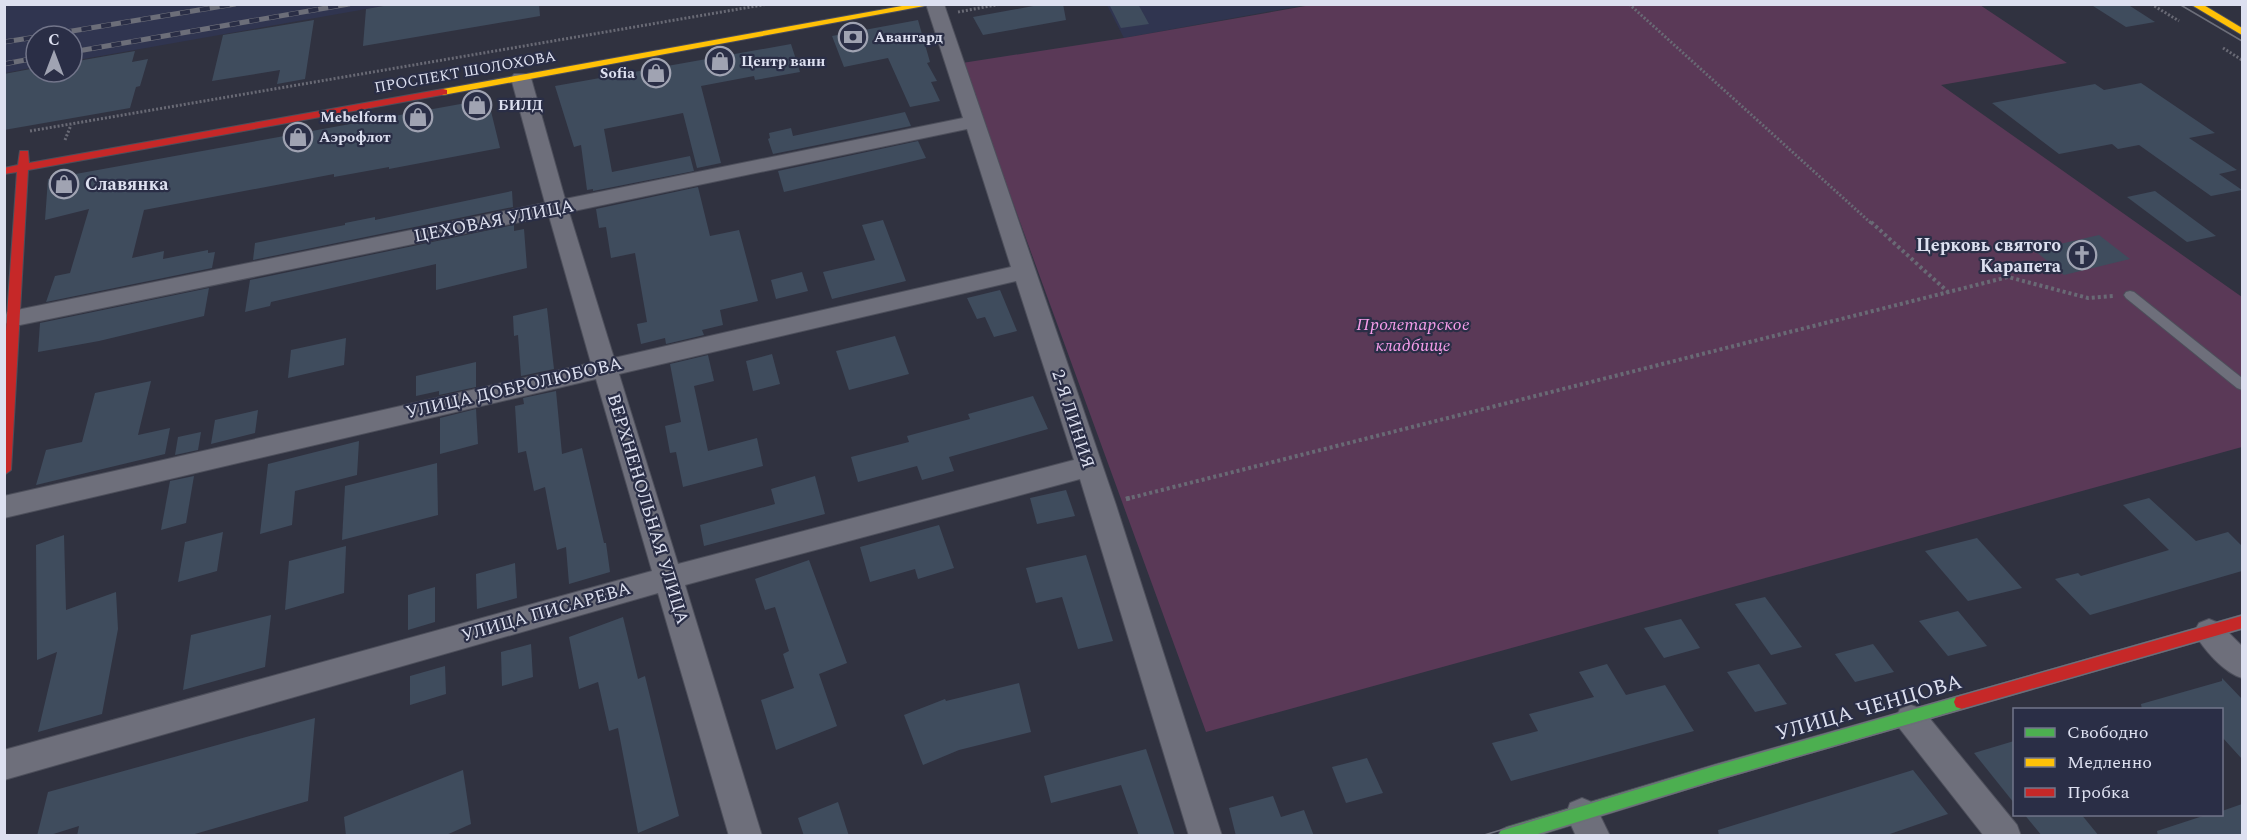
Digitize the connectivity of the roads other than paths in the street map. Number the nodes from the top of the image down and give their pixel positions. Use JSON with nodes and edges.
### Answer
{"nodes":[{"id":1,"x":858,"y":4,"type":"edge"},
{"id":2,"x":2194,"y":4,"type":"edge"},
{"id":3,"x":941,"y":7,"type":"edge"},
{"id":4,"x":2242,"y":32,"type":"edge"},
{"id":5,"x":520,"y":78,"type":"junction"},
{"id":6,"x":974,"y":122,"type":"junction"},
{"id":7,"x":179,"y":125,"type":"dead end"},
{"id":8,"x":24,"y":153,"type":"dead end"},
{"id":9,"x":24,"y":168,"type":"junction"},
{"id":10,"x":4,"y":171,"type":"edge"},
{"id":11,"x":557,"y":208,"type":"junction"},
{"id":12,"x":1024,"y":272,"type":"junction"},
{"id":13,"x":2130,"y":295,"type":"road end"},
{"id":14,"x":15,"y":318,"type":"junction"},
{"id":15,"x":606,"y":367,"type":"junction"},
{"id":16,"x":2242,"y":385,"type":"edge"},
{"id":17,"x":1089,"y":466,"type":"junction"},
{"id":18,"x":4,"y":470,"type":"edge"},
{"id":19,"x":4,"y":507,"type":"edge"},
{"id":20,"x":669,"y":578,"type":"junction"},
{"id":21,"x":2242,"y":622,"type":"edge"},
{"id":22,"x":2209,"y":632,"type":"junction"},
{"id":23,"x":2242,"y":665,"type":"edge"},
{"id":24,"x":1911,"y":719,"type":"junction"},
{"id":25,"x":4,"y":765,"type":"edge"},
{"id":26,"x":1588,"y":825,"type":"edge"},
{"id":27,"x":746,"y":836,"type":"edge"},
{"id":28,"x":1206,"y":836,"type":"edge"},
{"id":29,"x":1507,"y":836,"type":"edge"},
{"id":30,"x":2005,"y":836,"type":"edge"}],
"edges":[{"from":1,"to":7,"type":"main road","name":"ПРОСПЕКТ ШОЛОХОВА"},
{"from":2,"to":4,"type":"main road"},
{"from":3,"to":5,"type":"main road","name":"ПРОСПЕКТ ШОЛОХОВА"},
{"from":3,"to":6,"type":"street","name":"2-Я ЛИНИЯ"},
{"from":5,"to":9,"type":"main road","name":"ПРОСПЕКТ ШОЛОХОВА"},
{"from":5,"to":11,"type":"street","name":"ВЕРХНЕНОЛЬНАЯ УЛИЦА"},
{"from":6,"to":11,"type":"street","name":"ЦЕХОВАЯ УЛИЦА"},
{"from":6,"to":12,"type":"street","name":"2-Я ЛИНИЯ"},
{"from":8,"to":9,"type":"main road"},
{"from":9,"to":10,"type":"main road","name":"ПРОСПЕКТ ШОЛОХОВА"},
{"from":9,"to":14,"type":"main road"},
{"from":11,"to":14,"type":"street","name":"ЦЕХОВАЯ УЛИЦА"},
{"from":11,"to":15,"type":"street","name":"ВЕРХНЕНОЛЬНАЯ УЛИЦА"},
{"from":12,"to":15,"type":"street","name":"УЛИЦА ДОБРОЛЮБОВА"},
{"from":12,"to":17,"type":"street","name":"2-Я ЛИНИЯ"},
{"from":13,"to":16,"type":"lane"},
{"from":14,"to":18,"type":"main road"},
{"from":15,"to":19,"type":"street","name":"УЛИЦА ДОБРОЛЮБОВА"},
{"from":15,"to":20,"type":"street","name":"ВЕРХНЕНОЛЬНАЯ УЛИЦА"},
{"from":17,"to":20,"type":"street","name":"УЛИЦА ПИСАРЕВА"},
{"from":17,"to":28,"type":"street","name":"2-Я ЛИНИЯ"},
{"from":20,"to":25,"type":"street","name":"УЛИЦА ПИСАРЕВА"},
{"from":20,"to":27,"type":"street","name":"ВЕРХНЕНОЛЬНАЯ УЛИЦА"},
{"from":21,"to":22,"type":"main road","name":"УЛИЦА ЧЕНЦОВА"},
{"from":22,"to":23,"type":"street"},
{"from":22,"to":24,"type":"main road","name":"УЛИЦА ЧЕНЦОВА"},
{"from":24,"to":26,"type":"main road","name":"УЛИЦА ЧЕНЦОВА"},
{"from":24,"to":30,"type":"street"},
{"from":26,"to":29,"type":"main road","name":"УЛИЦА ЧЕНЦОВА"}]}
